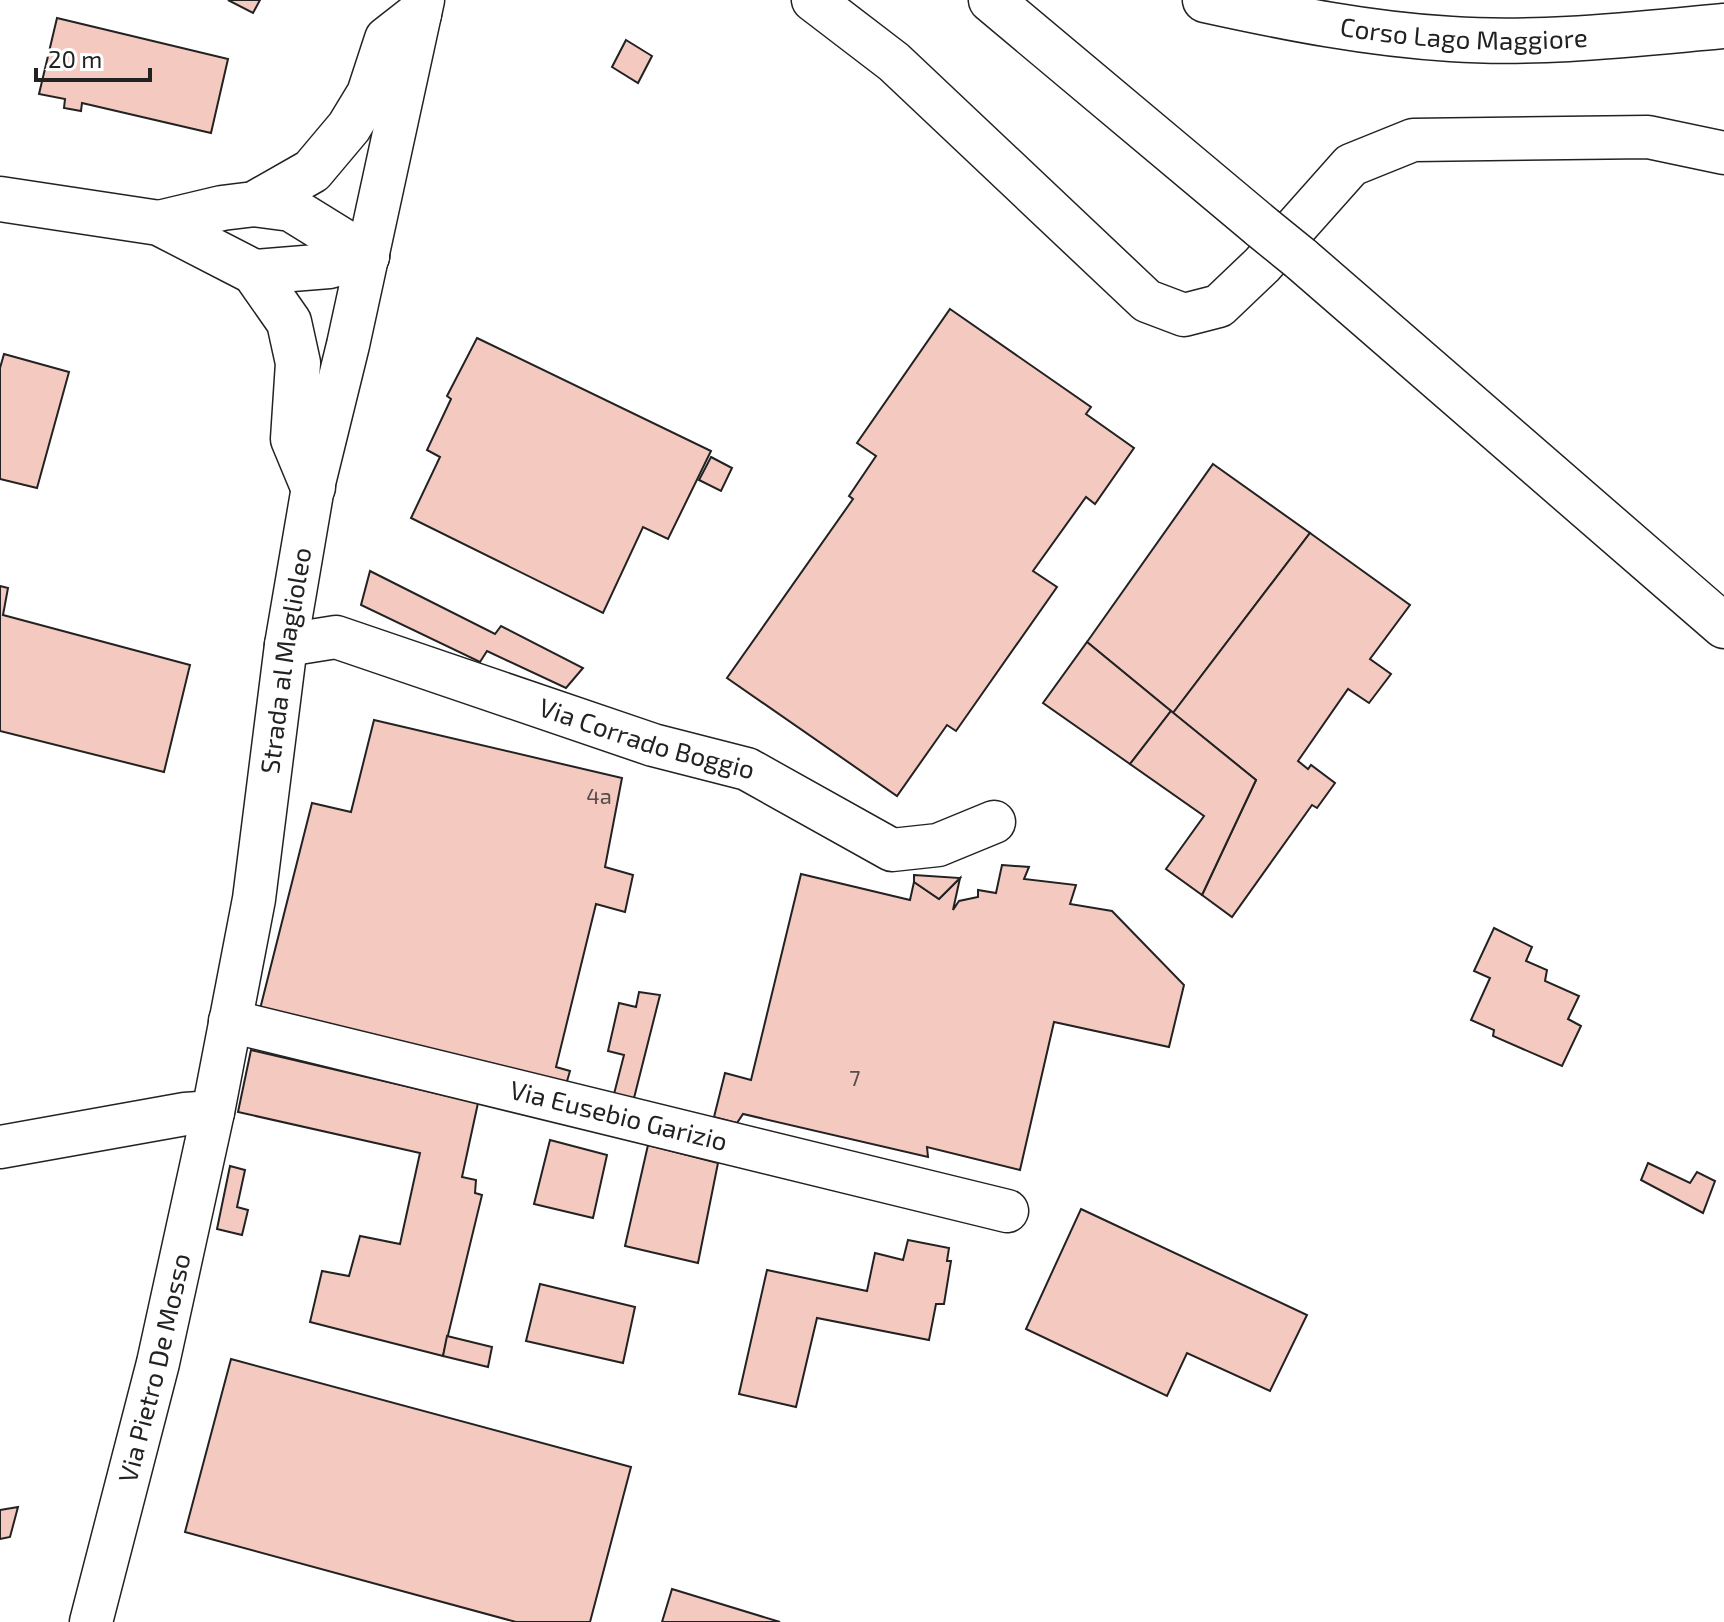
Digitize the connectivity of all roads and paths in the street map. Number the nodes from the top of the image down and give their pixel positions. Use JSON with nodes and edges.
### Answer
{"nodes":[{"id":1,"x":813,"y":0,"type":"edge"},
{"id":2,"x":991,"y":0,"type":"edge"},
{"id":3,"x":1205,"y":0,"type":"edge"},
{"id":4,"x":421,"y":7,"type":"edge"},
{"id":5,"x":1724,"y":26,"type":"edge"},
{"id":6,"x":1724,"y":153,"type":"edge"},
{"id":7,"x":0,"y":199,"type":"edge"},
{"id":8,"x":254,"y":204,"type":"junction"},
{"id":9,"x":159,"y":223,"type":"junction"},
{"id":10,"x":367,"y":256,"type":"junction"},
{"id":11,"x":254,"y":272,"type":"junction"},
{"id":12,"x":313,"y":487,"type":"junction"},
{"id":13,"x":1724,"y":626,"type":"edge"},
{"id":14,"x":286,"y":645,"type":"junction"},
{"id":15,"x":994,"y":822,"type":"dead end"},
{"id":16,"x":230,"y":1021,"type":"junction"},
{"id":17,"x":213,"y":1112,"type":"junction"},
{"id":18,"x":0,"y":1147,"type":"edge"},
{"id":19,"x":1007,"y":1211,"type":"dead end"},
{"id":20,"x":91,"y":1622,"type":"edge"}],
"edges":[{"from":1,"to":6,"type":"street"},
{"from":2,"to":13,"type":"highway","bridge":true},
{"from":3,"to":5,"type":"highway","name":"Corso Lago Maggiore"},
{"from":4,"to":8,"type":"highway"},
{"from":4,"to":10,"type":"street","name":"Strada al Maglioleo"},
{"from":7,"to":9,"type":"highway"},
{"from":8,"to":9,"type":"highway"},
{"from":8,"to":10,"type":"highway"},
{"from":9,"to":11,"type":"highway"},
{"from":10,"to":11,"type":"highway"},
{"from":10,"to":12,"type":"street","name":"Strada al Maglioleo"},
{"from":11,"to":12,"type":"highway"},
{"from":12,"to":14,"type":"street","name":"Strada al Maglioleo"},
{"from":14,"to":15,"type":"street","name":"Via Corrado Boggio"},
{"from":14,"to":16,"type":"street","name":"Strada al Maglioleo"},
{"from":16,"to":17,"type":"street","name":"Strada al Maglioleo"},
{"from":16,"to":19,"type":"street","name":"Via Eusebio Garizio"},
{"from":17,"to":18,"type":"street"},
{"from":17,"to":20,"type":"street","name":"Via Pietro De Mosso"}]}
